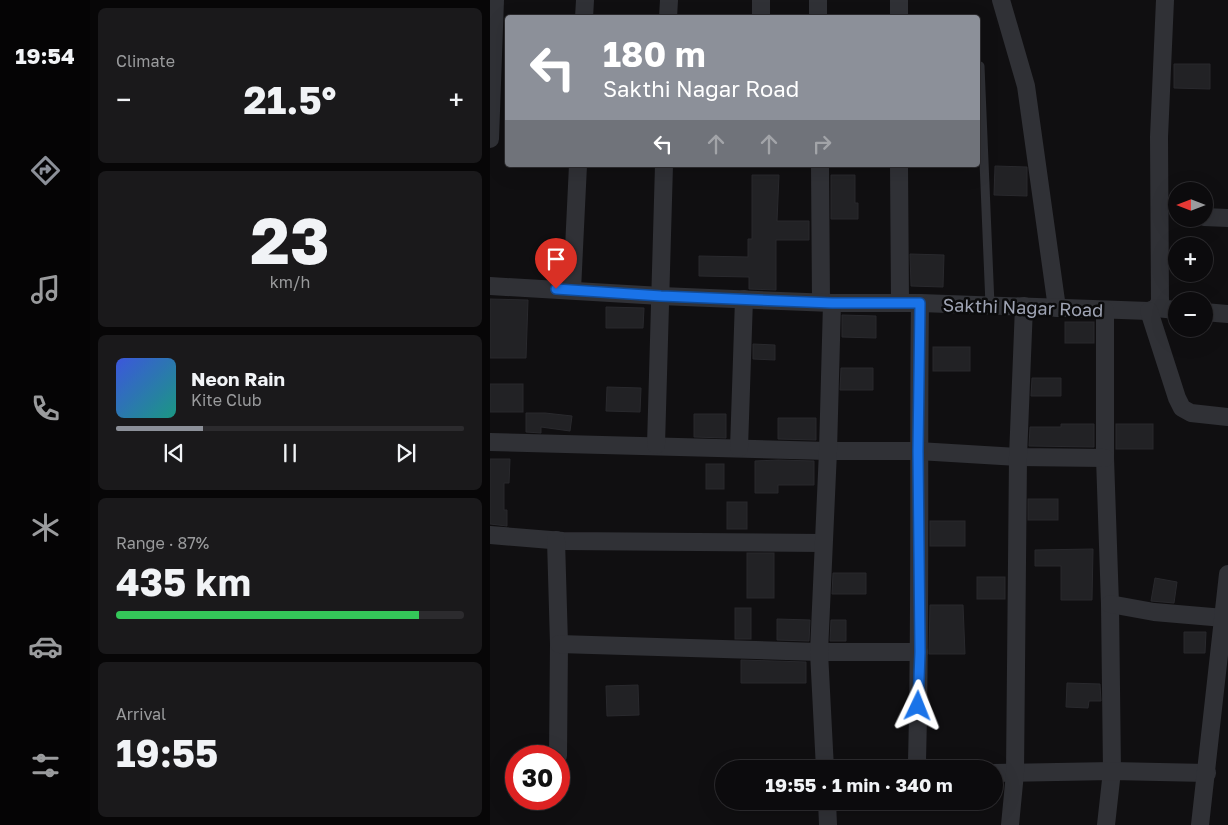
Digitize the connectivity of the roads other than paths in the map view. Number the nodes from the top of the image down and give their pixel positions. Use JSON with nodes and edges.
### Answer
{"nodes":[{"id":1,"x":495,"y":0,"type":"edge"},
{"id":2,"x":585,"y":0,"type":"edge"},
{"id":3,"x":669,"y":0,"type":"edge"},
{"id":4,"x":761,"y":0,"type":"edge"},
{"id":5,"x":818,"y":0,"type":"edge"},
{"id":6,"x":899,"y":0,"type":"edge"},
{"id":7,"x":1001,"y":0,"type":"edge"},
{"id":8,"x":1165,"y":0,"type":"edge"},
{"id":9,"x":584,"y":15,"type":"edge"},
{"id":10,"x":668,"y":15,"type":"edge"},
{"id":11,"x":761,"y":15,"type":"edge"},
{"id":12,"x":818,"y":15,"type":"edge"},
{"id":13,"x":899,"y":15,"type":"edge"},
{"id":14,"x":980,"y":66,"type":"dead end"},
{"id":15,"x":490,"y":139,"type":"edge"},
{"id":16,"x":578,"y":167,"type":"edge"},
{"id":17,"x":664,"y":167,"type":"edge"},
{"id":18,"x":820,"y":167,"type":"edge"},
{"id":19,"x":899,"y":167,"type":"edge"},
{"id":20,"x":1168,"y":216,"type":"edge"},
{"id":21,"x":1213,"y":217,"type":"edge"},
{"id":22,"x":1228,"y":218,"type":"edge"},
{"id":23,"x":490,"y":286,"type":"edge"},
{"id":24,"x":572,"y":290,"type":"junction"},
{"id":25,"x":661,"y":296,"type":"junction"},
{"id":26,"x":744,"y":299,"type":"junction"},
{"id":27,"x":900,"y":302,"type":"junction"},
{"id":28,"x":826,"y":303,"type":"junction"},
{"id":29,"x":920,"y":303,"type":"junction"},
{"id":30,"x":990,"y":305,"type":"junction"},
{"id":31,"x":1024,"y":306,"type":"junction"},
{"id":32,"x":1057,"y":308,"type":"junction"},
{"id":33,"x":1105,"y":310,"type":"junction"},
{"id":34,"x":1152,"y":310,"type":"junction"},
{"id":35,"x":1168,"y":310,"type":"edge"},
{"id":36,"x":1213,"y":313,"type":"edge"},
{"id":37,"x":1228,"y":314,"type":"edge"},
{"id":38,"x":1228,"y":418,"type":"edge"},
{"id":39,"x":490,"y":442,"type":"edge"},
{"id":40,"x":656,"y":446,"type":"junction"},
{"id":41,"x":739,"y":448,"type":"junction"},
{"id":42,"x":828,"y":451,"type":"junction"},
{"id":43,"x":918,"y":451,"type":"junction"},
{"id":44,"x":1018,"y":458,"type":"junction"},
{"id":45,"x":1105,"y":458,"type":"junction"},
{"id":46,"x":490,"y":535,"type":"edge"},
{"id":47,"x":556,"y":540,"type":"junction"},
{"id":48,"x":823,"y":543,"type":"junction"},
{"id":49,"x":1228,"y":574,"type":"edge"},
{"id":50,"x":1110,"y":604,"type":"junction"},
{"id":51,"x":1224,"y":618,"type":"junction"},
{"id":52,"x":559,"y":644,"type":"junction"},
{"id":53,"x":819,"y":652,"type":"junction"},
{"id":54,"x":920,"y":652,"type":"junction"},
{"id":55,"x":558,"y":745,"type":"edge"},
{"id":56,"x":825,"y":760,"type":"edge"},
{"id":57,"x":916,"y":760,"type":"edge"},
{"id":58,"x":1112,"y":771,"type":"junction"},
{"id":59,"x":1015,"y":772,"type":"junction"},
{"id":60,"x":1003,"y":773,"type":"edge"},
{"id":61,"x":1207,"y":773,"type":"junction"},
{"id":62,"x":827,"y":810,"type":"edge"},
{"id":63,"x":828,"y":825,"type":"edge"},
{"id":64,"x":1010,"y":825,"type":"edge"},
{"id":65,"x":1106,"y":825,"type":"edge"},
{"id":66,"x":1200,"y":825,"type":"edge"}],
"edges":[{"from":1,"to":15,"type":"street"},
{"from":2,"to":9,"type":"street"},
{"from":3,"to":10,"type":"street"},
{"from":4,"to":11,"type":"street"},
{"from":5,"to":12,"type":"street"},
{"from":6,"to":13,"type":"street"},
{"from":7,"to":32,"type":"street"},
{"from":8,"to":20,"type":"street"},
{"from":14,"to":30,"type":"lane"},
{"from":16,"to":24,"type":"street"},
{"from":17,"to":25,"type":"street"},
{"from":18,"to":28,"type":"street"},
{"from":19,"to":27,"type":"street"},
{"from":20,"to":34,"type":"street"},
{"from":21,"to":22,"type":"street"},
{"from":23,"to":24,"type":"street","name":"Sakthi Nagar Road"},
{"from":24,"to":25,"type":"street","name":"Sakthi Nagar Road"},
{"from":25,"to":26,"type":"street","name":"Sakthi Nagar Road"},
{"from":25,"to":40,"type":"street"},
{"from":26,"to":28,"type":"street","name":"Sakthi Nagar Road"},
{"from":26,"to":41,"type":"street"},
{"from":27,"to":28,"type":"street","name":"Sakthi Nagar Road"},
{"from":27,"to":29,"type":"street","name":"Sakthi Nagar Road"},
{"from":28,"to":42,"type":"street"},
{"from":29,"to":30,"type":"street","name":"Sakthi Nagar Road"},
{"from":29,"to":43,"type":"street"},
{"from":30,"to":31,"type":"street","name":"Sakthi Nagar Road"},
{"from":31,"to":32,"type":"street","name":"Sakthi Nagar Road"},
{"from":31,"to":44,"type":"street"},
{"from":32,"to":33,"type":"street","name":"Sakthi Nagar Road"},
{"from":33,"to":34,"type":"street","name":"Sakthi Nagar Road"},
{"from":33,"to":45,"type":"street"},
{"from":34,"to":35,"type":"street","name":"Sakthi Nagar Road"},
{"from":34,"to":38,"type":"street"},
{"from":36,"to":37,"type":"street"},
{"from":39,"to":40,"type":"street"},
{"from":40,"to":41,"type":"street"},
{"from":41,"to":42,"type":"street"},
{"from":42,"to":43,"type":"street"},
{"from":42,"to":48,"type":"street"},
{"from":43,"to":44,"type":"street"},
{"from":43,"to":54,"type":"street"},
{"from":44,"to":45,"type":"street"},
{"from":44,"to":59,"type":"street"},
{"from":45,"to":50,"type":"street"},
{"from":46,"to":47,"type":"street"},
{"from":47,"to":48,"type":"street"},
{"from":47,"to":52,"type":"street"},
{"from":48,"to":53,"type":"street"},
{"from":49,"to":51,"type":"street"},
{"from":50,"to":51,"type":"street"},
{"from":50,"to":58,"type":"street"},
{"from":51,"to":61,"type":"street"},
{"from":52,"to":53,"type":"street"},
{"from":52,"to":55,"type":"street"},
{"from":53,"to":54,"type":"street"},
{"from":53,"to":56,"type":"street"},
{"from":54,"to":57,"type":"street"},
{"from":58,"to":59,"type":"street"},
{"from":58,"to":61,"type":"street"},
{"from":58,"to":65,"type":"street"},
{"from":59,"to":60,"type":"street"},
{"from":59,"to":64,"type":"street"},
{"from":61,"to":66,"type":"street"},
{"from":62,"to":63,"type":"street"}]}
